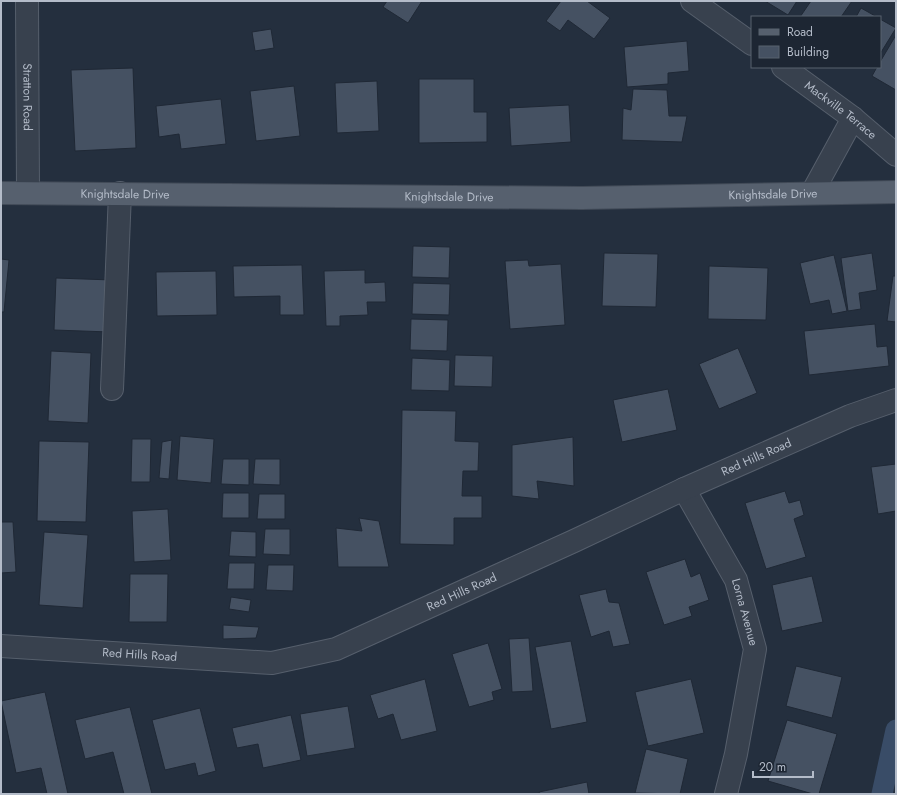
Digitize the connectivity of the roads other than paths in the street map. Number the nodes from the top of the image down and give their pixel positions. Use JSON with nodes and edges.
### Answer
{"nodes":[{"id":1,"x":27,"y":1,"type":"edge"},
{"id":2,"x":692,"y":1,"type":"edge"},
{"id":3,"x":751,"y":43,"type":"edge"},
{"id":4,"x":784,"y":68,"type":"edge"},
{"id":5,"x":853,"y":118,"type":"junction"},
{"id":6,"x":896,"y":155,"type":"edge"},
{"id":7,"x":28,"y":192,"type":"junction"},
{"id":8,"x":896,"y":192,"type":"edge"},
{"id":9,"x":1,"y":193,"type":"edge"},
{"id":10,"x":120,"y":193,"type":"junction"},
{"id":11,"x":812,"y":193,"type":"junction"},
{"id":12,"x":112,"y":389,"type":"dead end"},
{"id":13,"x":896,"y":400,"type":"edge"},
{"id":14,"x":684,"y":489,"type":"junction"},
{"id":15,"x":1,"y":646,"type":"edge"},
{"id":16,"x":726,"y":794,"type":"edge"}],
"edges":[{"from":1,"to":7,"type":"street","name":"Stratton Road"},
{"from":2,"to":3,"type":"street"},
{"from":4,"to":5,"type":"street","name":"Mackville Terrace"},
{"from":5,"to":6,"type":"street","name":"Mackville Terrace"},
{"from":5,"to":11,"type":"street"},
{"from":7,"to":9,"type":"main road","name":"Knightsdale Drive"},
{"from":7,"to":10,"type":"main road","name":"Knightsdale Drive"},
{"from":8,"to":11,"type":"main road","name":"Knightsdale Drive"},
{"from":10,"to":11,"type":"main road","name":"Knightsdale Drive"},
{"from":10,"to":12,"type":"street"},
{"from":13,"to":14,"type":"street","name":"Red Hills Road"},
{"from":14,"to":15,"type":"street","name":"Red Hills Road"},
{"from":14,"to":16,"type":"street","name":"Lorna Avenue"}]}
